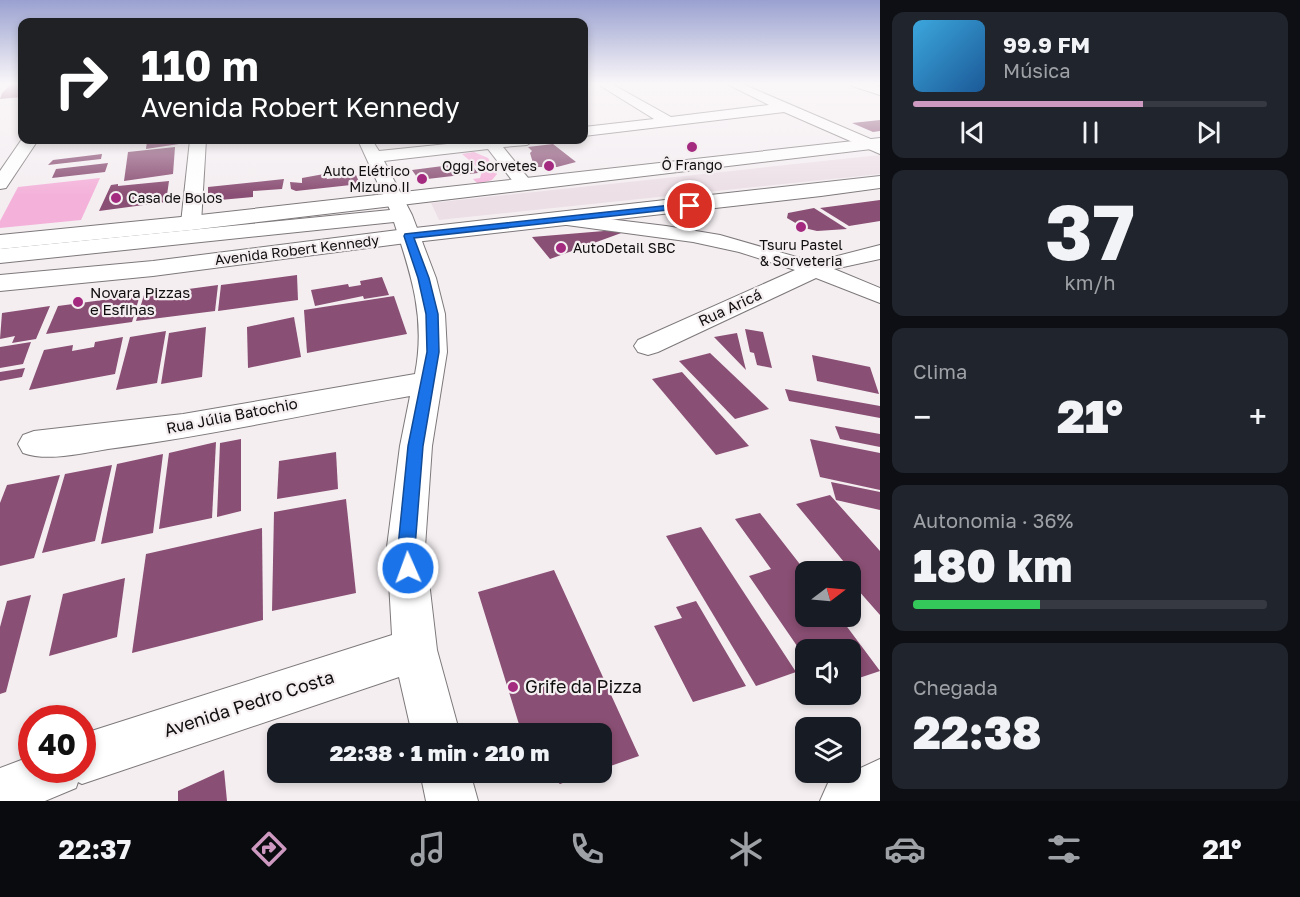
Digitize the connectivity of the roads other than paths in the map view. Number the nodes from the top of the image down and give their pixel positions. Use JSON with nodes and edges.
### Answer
{"nodes":[{"id":1,"x":663,"y":120,"type":"edge"},
{"id":2,"x":819,"y":120,"type":"edge"},
{"id":3,"x":588,"y":131,"type":"edge"},
{"id":4,"x":27,"y":144,"type":"edge"},
{"id":5,"x":198,"y":144,"type":"edge"},
{"id":6,"x":366,"y":144,"type":"edge"},
{"id":7,"x":483,"y":144,"type":"edge"},
{"id":8,"x":492,"y":144,"type":"edge"},
{"id":9,"x":877,"y":145,"type":"edge"},
{"id":10,"x":373,"y":157,"type":"junction"},
{"id":11,"x":880,"y":182,"type":"edge"},
{"id":12,"x":0,"y":184,"type":"edge"},
{"id":13,"x":524,"y":184,"type":"junction"},
{"id":14,"x":402,"y":217,"type":"junction"},
{"id":15,"x":559,"y":219,"type":"junction"},
{"id":16,"x":191,"y":223,"type":"junction"},
{"id":17,"x":0,"y":242,"type":"edge"},
{"id":18,"x":880,"y":252,"type":"edge"},
{"id":19,"x":0,"y":256,"type":"edge"},
{"id":20,"x":813,"y":270,"type":"junction"},
{"id":21,"x":0,"y":283,"type":"edge"},
{"id":22,"x":880,"y":296,"type":"edge"},
{"id":23,"x":648,"y":346,"type":"dead end"},
{"id":24,"x":429,"y":382,"type":"junction"},
{"id":25,"x":34,"y":444,"type":"dead end"},
{"id":26,"x":415,"y":650,"type":"junction"},
{"id":27,"x":433,"y":723,"type":"edge"},
{"id":28,"x":96,"y":754,"type":"edge"},
{"id":29,"x":27,"y":783,"type":"edge"},
{"id":30,"x":448,"y":783,"type":"edge"},
{"id":31,"x":880,"y":785,"type":"edge"},
{"id":32,"x":0,"y":794,"type":"edge"},
{"id":33,"x":452,"y":801,"type":"edge"},
{"id":34,"x":846,"y":801,"type":"edge"}],
"edges":[{"from":1,"to":3,"type":"street"},
{"from":2,"to":9,"type":"street"},
{"from":4,"to":12,"type":"street"},
{"from":5,"to":16,"type":"street"},
{"from":6,"to":10,"type":"street"},
{"from":7,"to":10,"type":"street"},
{"from":8,"to":13,"type":"street"},
{"from":9,"to":13,"type":"main road","name":"Avenida Robert Kennedy"},
{"from":10,"to":14,"type":"street"},
{"from":11,"to":15,"type":"main road","name":"Avenida Robert Kennedy"},
{"from":13,"to":14,"type":"main road","name":"Avenida Robert Kennedy"},
{"from":14,"to":15,"type":"main road","name":"Avenida Robert Kennedy"},
{"from":14,"to":16,"type":"main road","name":"Avenida Robert Kennedy"},
{"from":14,"to":19,"type":"street","name":"Avenida Robert Kennedy"},
{"from":14,"to":21,"type":"main road","name":"Avenida Robert Kennedy"},
{"from":14,"to":24,"type":"street"},
{"from":15,"to":20,"type":"street"},
{"from":16,"to":17,"type":"main road","name":"Avenida Robert Kennedy"},
{"from":18,"to":20,"type":"street","name":"Rua Aricá"},
{"from":20,"to":22,"type":"street"},
{"from":20,"to":23,"type":"street","name":"Rua Aricá"},
{"from":24,"to":25,"type":"street","name":"Rua Júlia Batochio"},
{"from":24,"to":26,"type":"street"},
{"from":26,"to":27,"type":"street"},
{"from":26,"to":28,"type":"street","name":"Avenida Pedro Costa"},
{"from":29,"to":32,"type":"street"},
{"from":30,"to":33,"type":"street"},
{"from":31,"to":34,"type":"street"}]}
